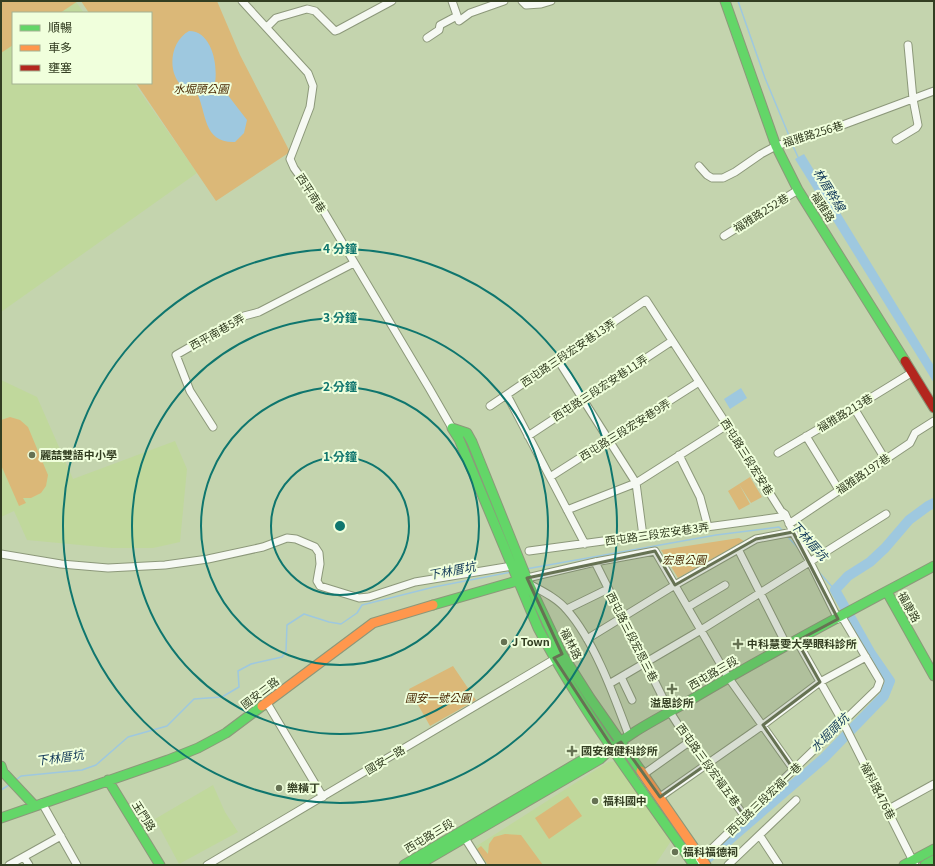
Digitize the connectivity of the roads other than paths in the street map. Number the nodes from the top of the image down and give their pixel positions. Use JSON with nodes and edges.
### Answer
{"nodes":[{"id":1,"x":242,"y":1,"type":"edge"},
{"id":2,"x":392,"y":1,"type":"edge"},
{"id":3,"x":452,"y":1,"type":"edge"},
{"id":4,"x":504,"y":1,"type":"edge"},
{"id":5,"x":522,"y":1,"type":"edge"},
{"id":6,"x":551,"y":1,"type":"edge"},
{"id":7,"x":725,"y":1,"type":"edge"},
{"id":8,"x":457,"y":16,"type":"junction"},
{"id":9,"x":267,"y":27,"type":"junction"},
{"id":10,"x":427,"y":38,"type":"dead end"},
{"id":11,"x":908,"y":45,"type":"dead end"},
{"id":12,"x":934,"y":91,"type":"edge"},
{"id":13,"x":912,"y":99,"type":"junction"},
{"id":14,"x":896,"y":140,"type":"dead end"},
{"id":15,"x":776,"y":146,"type":"junction"},
{"id":16,"x":699,"y":166,"type":"dead end"},
{"id":17,"x":798,"y":190,"type":"junction"},
{"id":18,"x":724,"y":236,"type":"dead end"},
{"id":19,"x":354,"y":263,"type":"junction"},
{"id":20,"x":646,"y":300,"type":"joint"},
{"id":21,"x":672,"y":341,"type":"junction"},
{"id":22,"x":558,"y":360,"type":"junction"},
{"id":23,"x":911,"y":373,"type":"junction"},
{"id":24,"x":699,"y":382,"type":"junction"},
{"id":25,"x":430,"y":388,"type":"joint"},
{"id":26,"x":507,"y":395,"type":"junction"},
{"id":27,"x":583,"y":400,"type":"junction"},
{"id":28,"x":490,"y":406,"type":"dead end"},
{"id":29,"x":854,"y":408,"type":"junction"},
{"id":30,"x":934,"y":408,"type":"edge"},
{"id":31,"x":934,"y":421,"type":"edge"},
{"id":32,"x":727,"y":425,"type":"junction"},
{"id":33,"x":213,"y":427,"type":"dead end"},
{"id":34,"x":452,"y":428,"type":"joint"},
{"id":35,"x":528,"y":436,"type":"junction"},
{"id":36,"x":806,"y":436,"type":"junction"},
{"id":37,"x":609,"y":440,"type":"junction"},
{"id":38,"x":778,"y":453,"type":"dead end"},
{"id":39,"x":679,"y":455,"type":"junction"},
{"id":40,"x":885,"y":460,"type":"junction"},
{"id":41,"x":550,"y":477,"type":"junction"},
{"id":42,"x":636,"y":483,"type":"junction"},
{"id":43,"x":839,"y":490,"type":"junction"},
{"id":44,"x":567,"y":510,"type":"junction"},
{"id":45,"x":785,"y":514,"type":"junction"},
{"id":46,"x":886,"y":514,"type":"dead end"},
{"id":47,"x":789,"y":524,"type":"junction"},
{"id":48,"x":708,"y":527,"type":"junction"},
{"id":49,"x":793,"y":532,"type":"junction"},
{"id":50,"x":643,"y":536,"type":"junction"},
{"id":51,"x":585,"y":544,"type":"junction"},
{"id":52,"x":738,"y":549,"type":"junction"},
{"id":53,"x":529,"y":551,"type":"dead end"},
{"id":54,"x":1,"y":554,"type":"edge"},
{"id":55,"x":595,"y":562,"type":"junction"},
{"id":56,"x":810,"y":562,"type":"junction"},
{"id":57,"x":934,"y":566,"type":"edge"},
{"id":58,"x":520,"y":574,"type":"junction"},
{"id":59,"x":675,"y":585,"type":"junction"},
{"id":60,"x":726,"y":585,"type":"dead end"},
{"id":61,"x":608,"y":589,"type":"junction"},
{"id":62,"x":887,"y":592,"type":"junction"},
{"id":63,"x":760,"y":593,"type":"junction"},
{"id":64,"x":688,"y":607,"type":"junction"},
{"id":65,"x":567,"y":609,"type":"junction"},
{"id":66,"x":845,"y":615,"type":"junction"},
{"id":67,"x":622,"y":617,"type":"junction"},
{"id":68,"x":701,"y":630,"type":"junction"},
{"id":69,"x":587,"y":639,"type":"junction"},
{"id":70,"x":797,"y":641,"type":"junction"},
{"id":71,"x":787,"y":646,"type":"junction"},
{"id":72,"x":558,"y":656,"type":"junction"},
{"id":73,"x":866,"y":657,"type":"junction"},
{"id":74,"x":645,"y":662,"type":"junction"},
{"id":75,"x":933,"y":672,"type":"edge"},
{"id":76,"x":620,"y":677,"type":"junction"},
{"id":77,"x":728,"y":677,"type":"junction"},
{"id":78,"x":820,"y":682,"type":"junction"},
{"id":79,"x":609,"y":684,"type":"junction"},
{"id":80,"x":632,"y":700,"type":"dead end"},
{"id":81,"x":267,"y":703,"type":"junction"},
{"id":82,"x":670,"y":712,"type":"junction"},
{"id":83,"x":843,"y":723,"type":"junction"},
{"id":84,"x":763,"y":725,"type":"junction"},
{"id":85,"x":629,"y":736,"type":"junction"},
{"id":86,"x":621,"y":742,"type":"junction"},
{"id":87,"x":689,"y":742,"type":"junction"},
{"id":88,"x":612,"y":747,"type":"junction"},
{"id":89,"x":707,"y":764,"type":"junction"},
{"id":90,"x":1,"y":766,"type":"edge"},
{"id":91,"x":794,"y":770,"type":"junction"},
{"id":92,"x":644,"y":774,"type":"junction"},
{"id":93,"x":108,"y":780,"type":"junction"},
{"id":94,"x":934,"y":784,"type":"edge"},
{"id":95,"x":323,"y":797,"type":"junction"},
{"id":96,"x":660,"y":797,"type":"junction"},
{"id":97,"x":796,"y":800,"type":"dead end"},
{"id":98,"x":38,"y":804,"type":"junction"},
{"id":99,"x":887,"y":810,"type":"junction"},
{"id":100,"x":745,"y":817,"type":"junction"},
{"id":101,"x":1,"y":818,"type":"edge"},
{"id":102,"x":463,"y":835,"type":"junction"},
{"id":103,"x":61,"y":836,"type":"junction"},
{"id":104,"x":760,"y":836,"type":"junction"},
{"id":105,"x":934,"y":849,"type":"edge"},
{"id":106,"x":24,"y":857,"type":"junction"},
{"id":107,"x":934,"y":860,"type":"edge"},
{"id":108,"x":705,"y":863,"type":"edge"},
{"id":109,"x":910,"y":864,"type":"edge"},
{"id":110,"x":9,"y":865,"type":"edge"},
{"id":111,"x":28,"y":865,"type":"edge"},
{"id":112,"x":77,"y":865,"type":"edge"},
{"id":113,"x":160,"y":865,"type":"edge"},
{"id":114,"x":207,"y":865,"type":"edge"},
{"id":115,"x":404,"y":865,"type":"edge"},
{"id":116,"x":418,"y":865,"type":"edge"},
{"id":117,"x":482,"y":865,"type":"edge"},
{"id":118,"x":694,"y":865,"type":"edge"},
{"id":119,"x":728,"y":865,"type":"edge"},
{"id":120,"x":779,"y":865,"type":"edge"},
{"id":121,"x":924,"y":865,"type":"edge"}],
"edges":[{"from":1,"to":9,"type":"street","name":"西平南巷"},
{"from":2,"to":9,"type":"street"},
{"from":3,"to":8,"type":"street"},
{"from":4,"to":8,"type":"street"},
{"from":5,"to":6,"type":"street"},
{"from":7,"to":15,"type":"street","name":"福雅路"},
{"from":8,"to":10,"type":"street"},
{"from":9,"to":19,"type":"street","name":"西平南巷"},
{"from":11,"to":13,"type":"street"},
{"from":12,"to":13,"type":"street","name":"福雅路256巷"},
{"from":13,"to":14,"type":"street"},
{"from":13,"to":15,"type":"street","name":"福雅路256巷"},
{"from":15,"to":16,"type":"street","name":"福雅路256巷"},
{"from":15,"to":17,"type":"street","name":"福雅路"},
{"from":17,"to":18,"type":"street","name":"福雅路252巷"},
{"from":17,"to":23,"type":"street","name":"福雅路"},
{"from":19,"to":25,"type":"street","name":"西平南巷"},
{"from":19,"to":33,"type":"street","name":"西平南巷5弄"},
{"from":20,"to":21,"type":"street","name":"西屯路三段宏安巷"},
{"from":20,"to":22,"type":"street","name":"西屯路三段宏安巷13弄"},
{"from":21,"to":24,"type":"street","name":"西屯路三段宏安巷"},
{"from":21,"to":27,"type":"street","name":"西屯路三段宏安巷11弄"},
{"from":22,"to":26,"type":"street","name":"西屯路三段宏安巷13弄"},
{"from":22,"to":27,"type":"street"},
{"from":23,"to":29,"type":"street","name":"福雅路213巷"},
{"from":23,"to":30,"type":"street","name":"福雅路"},
{"from":24,"to":32,"type":"street","name":"西屯路三段宏安巷"},
{"from":24,"to":37,"type":"street","name":"西屯路三段宏安巷9弄"},
{"from":25,"to":34,"type":"street","name":"福林路"},
{"from":26,"to":28,"type":"street","name":"西屯路三段宏安巷13弄"},
{"from":26,"to":35,"type":"street"},
{"from":27,"to":35,"type":"street","name":"西屯路三段宏安巷11弄"},
{"from":27,"to":37,"type":"street"},
{"from":29,"to":36,"type":"street","name":"福雅路213巷"},
{"from":29,"to":40,"type":"street"},
{"from":31,"to":40,"type":"street","name":"福雅路197巷"},
{"from":32,"to":39,"type":"street"},
{"from":32,"to":45,"type":"street","name":"西屯路三段宏安巷"},
{"from":34,"to":58,"type":"street","name":"福林路"},
{"from":35,"to":41,"type":"street"},
{"from":36,"to":38,"type":"street","name":"福雅路213巷"},
{"from":36,"to":43,"type":"street"},
{"from":37,"to":41,"type":"street","name":"西屯路三段宏安巷9弄"},
{"from":37,"to":42,"type":"street"},
{"from":39,"to":42,"type":"street"},
{"from":39,"to":48,"type":"street"},
{"from":40,"to":43,"type":"street","name":"福雅路197巷"},
{"from":41,"to":44,"type":"street"},
{"from":42,"to":44,"type":"street"},
{"from":42,"to":50,"type":"street"},
{"from":43,"to":47,"type":"street","name":"福雅路197巷"},
{"from":44,"to":51,"type":"street"},
{"from":45,"to":47,"type":"street","name":"西屯路三段宏安巷"},
{"from":45,"to":48,"type":"street","name":"西屯路三段宏安巷3弄"},
{"from":46,"to":56,"type":"street"},
{"from":47,"to":49,"type":"street","name":"西屯路三段宏安巷"},
{"from":48,"to":50,"type":"street","name":"西屯路三段宏安巷3弄"},
{"from":49,"to":52,"type":"street"},
{"from":49,"to":56,"type":"street","name":"西屯路三段宏安巷"},
{"from":50,"to":51,"type":"street","name":"西屯路三段宏安巷3弄"},
{"from":51,"to":53,"type":"street","name":"西屯路三段宏安巷3弄"},
{"from":52,"to":59,"type":"street"},
{"from":52,"to":63,"type":"street"},
{"from":54,"to":58,"type":"street"},
{"from":55,"to":58,"type":"street"},
{"from":55,"to":59,"type":"street"},
{"from":55,"to":61,"type":"street","name":"西屯路三段宏恩三巷"},
{"from":56,"to":63,"type":"street"},
{"from":56,"to":66,"type":"street","name":"西屯路三段宏安巷"},
{"from":57,"to":62,"type":"street","name":"西屯路三段"},
{"from":58,"to":65,"type":"street"},
{"from":58,"to":72,"type":"street","name":"福林路"},
{"from":58,"to":81,"type":"street","name":"國安二路"},
{"from":59,"to":64,"type":"street"},
{"from":59,"to":67,"type":"street"},
{"from":60,"to":64,"type":"street"},
{"from":61,"to":65,"type":"street"},
{"from":61,"to":67,"type":"street","name":"西屯路三段宏恩三巷"},
{"from":62,"to":66,"type":"street","name":"西屯路三段"},
{"from":62,"to":75,"type":"street","name":"福康路"},
{"from":63,"to":68,"type":"street"},
{"from":63,"to":71,"type":"street"},
{"from":64,"to":68,"type":"street"},
{"from":65,"to":69,"type":"street"},
{"from":66,"to":70,"type":"street","name":"西屯路三段"},
{"from":66,"to":73,"type":"street","name":"西屯路三段宏福一巷"},
{"from":67,"to":69,"type":"street"},
{"from":67,"to":74,"type":"street","name":"西屯路三段宏恩三巷"},
{"from":68,"to":74,"type":"street"},
{"from":68,"to":77,"type":"street"},
{"from":69,"to":79,"type":"street"},
{"from":70,"to":71,"type":"street","name":"西屯路三段"},
{"from":70,"to":78,"type":"street","name":"福科路476巷"},
{"from":71,"to":77,"type":"street","name":"西屯路三段"},
{"from":72,"to":86,"type":"street","name":"福林路"},
{"from":72,"to":88,"type":"street","name":"福林路"},
{"from":72,"to":95,"type":"street","name":"國安一路"},
{"from":73,"to":78,"type":"street"},
{"from":73,"to":83,"type":"street","name":"西屯路三段宏福一巷"},
{"from":74,"to":76,"type":"street"},
{"from":74,"to":82,"type":"street","name":"西屯路三段宏恩三巷"},
{"from":76,"to":79,"type":"street"},
{"from":76,"to":80,"type":"street"},
{"from":77,"to":82,"type":"street","name":"西屯路三段"},
{"from":77,"to":84,"type":"street"},
{"from":78,"to":83,"type":"street","name":"福科路476巷"},
{"from":78,"to":84,"type":"street"},
{"from":79,"to":85,"type":"street"},
{"from":81,"to":93,"type":"street","name":"國安二路"},
{"from":81,"to":95,"type":"street"},
{"from":82,"to":85,"type":"street","name":"西屯路三段"},
{"from":82,"to":87,"type":"street","name":"西屯路三段宏福五巷"},
{"from":83,"to":91,"type":"street","name":"西屯路三段宏福一巷"},
{"from":83,"to":99,"type":"street","name":"福科路476巷"},
{"from":84,"to":89,"type":"street"},
{"from":84,"to":91,"type":"street"},
{"from":85,"to":86,"type":"street","name":"西屯路三段"},
{"from":86,"to":88,"type":"street","name":"西屯路三段"},
{"from":86,"to":92,"type":"street","name":"福林路"},
{"from":87,"to":89,"type":"street","name":"西屯路三段宏福五巷"},
{"from":87,"to":92,"type":"street"},
{"from":88,"to":102,"type":"street","name":"西屯路三段"},
{"from":88,"to":118,"type":"street","name":"福林路"},
{"from":89,"to":96,"type":"street"},
{"from":89,"to":100,"type":"street","name":"西屯路三段宏福五巷"},
{"from":90,"to":98,"type":"street"},
{"from":91,"to":100,"type":"street","name":"西屯路三段宏福一巷"},
{"from":92,"to":96,"type":"street","name":"福林路"},
{"from":93,"to":98,"type":"street","name":"國安二路"},
{"from":93,"to":113,"type":"street","name":"玉門路"},
{"from":94,"to":99,"type":"street"},
{"from":95,"to":114,"type":"street","name":"國安一路"},
{"from":96,"to":108,"type":"street","name":"福林路"},
{"from":97,"to":104,"type":"street"},
{"from":98,"to":101,"type":"street","name":"國安二路"},
{"from":98,"to":103,"type":"street"},
{"from":99,"to":109,"type":"street","name":"福科路476巷"},
{"from":100,"to":108,"type":"street","name":"西屯路三段宏福一巷"},
{"from":102,"to":115,"type":"street","name":"西屯路三段"},
{"from":102,"to":116,"type":"street","name":"西屯路三段"},
{"from":102,"to":117,"type":"street"},
{"from":103,"to":106,"type":"street"},
{"from":103,"to":112,"type":"street"},
{"from":104,"to":119,"type":"street"},
{"from":104,"to":120,"type":"street"},
{"from":105,"to":109,"type":"street"},
{"from":106,"to":110,"type":"street"},
{"from":106,"to":111,"type":"street"},
{"from":107,"to":121,"type":"street"},
{"from":108,"to":118,"type":"street","name":"西屯路三段宏福一巷"}]}
